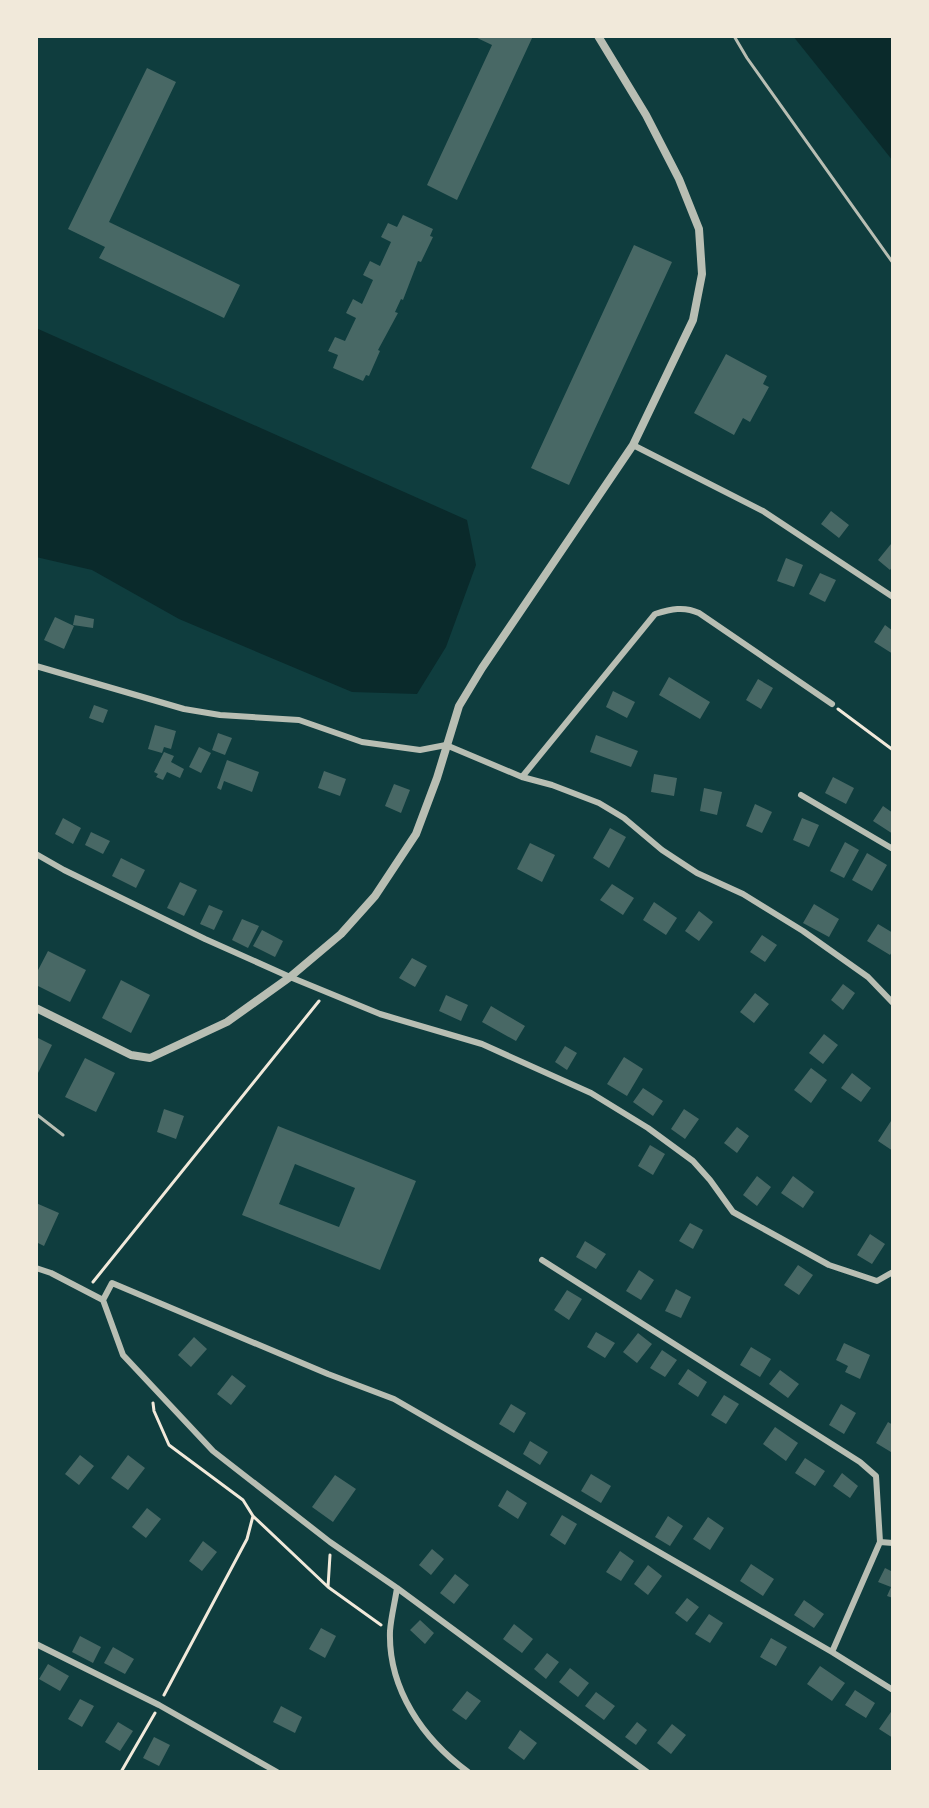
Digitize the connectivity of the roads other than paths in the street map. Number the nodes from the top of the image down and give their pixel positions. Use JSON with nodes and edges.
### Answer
{"nodes":[{"id":1,"x":598,"y":36,"type":"edge"},
{"id":2,"x":734,"y":36,"type":"edge"},
{"id":3,"x":893,"y":263,"type":"edge"},
{"id":4,"x":633,"y":445,"type":"junction"},
{"id":5,"x":893,"y":597,"type":"edge"},
{"id":6,"x":36,"y":666,"type":"edge"},
{"id":7,"x":832,"y":704,"type":"road end"},
{"id":8,"x":446,"y":745,"type":"junction"},
{"id":9,"x":522,"y":777,"type":"junction"},
{"id":10,"x":801,"y":795,"type":"dead end"},
{"id":11,"x":893,"y":849,"type":"edge"},
{"id":12,"x":36,"y":854,"type":"edge"},
{"id":13,"x":290,"y":977,"type":"junction"},
{"id":14,"x":893,"y":1003,"type":"edge"},
{"id":15,"x":36,"y":1008,"type":"edge"},
{"id":16,"x":36,"y":1114,"type":"edge"},
{"id":17,"x":63,"y":1135,"type":"dead end"},
{"id":18,"x":542,"y":1260,"type":"dead end"},
{"id":19,"x":36,"y":1268,"type":"edge"},
{"id":20,"x":893,"y":1272,"type":"edge"},
{"id":21,"x":103,"y":1300,"type":"junction"},
{"id":22,"x":880,"y":1542,"type":"junction"},
{"id":23,"x":893,"y":1543,"type":"edge"},
{"id":24,"x":397,"y":1588,"type":"junction"},
{"id":25,"x":36,"y":1644,"type":"edge"},
{"id":26,"x":832,"y":1652,"type":"junction"},
{"id":27,"x":893,"y":1690,"type":"edge"},
{"id":28,"x":277,"y":1772,"type":"edge"},
{"id":29,"x":468,"y":1772,"type":"edge"},
{"id":30,"x":647,"y":1772,"type":"edge"}],
"edges":[{"from":1,"to":4,"type":"street"},
{"from":2,"to":3,"type":"lane"},
{"from":4,"to":5,"type":"street"},
{"from":4,"to":8,"type":"street"},
{"from":6,"to":8,"type":"street"},
{"from":7,"to":9,"type":"street"},
{"from":8,"to":9,"type":"street"},
{"from":8,"to":13,"type":"street"},
{"from":9,"to":14,"type":"street"},
{"from":10,"to":11,"type":"street"},
{"from":12,"to":13,"type":"street"},
{"from":13,"to":15,"type":"street"},
{"from":13,"to":20,"type":"street"},
{"from":16,"to":17,"type":"lane"},
{"from":18,"to":22,"type":"street"},
{"from":19,"to":21,"type":"street"},
{"from":21,"to":24,"type":"street"},
{"from":21,"to":26,"type":"street"},
{"from":22,"to":23,"type":"street"},
{"from":22,"to":26,"type":"street"},
{"from":24,"to":29,"type":"street"},
{"from":24,"to":30,"type":"street"},
{"from":25,"to":28,"type":"street"},
{"from":26,"to":27,"type":"street"}]}
